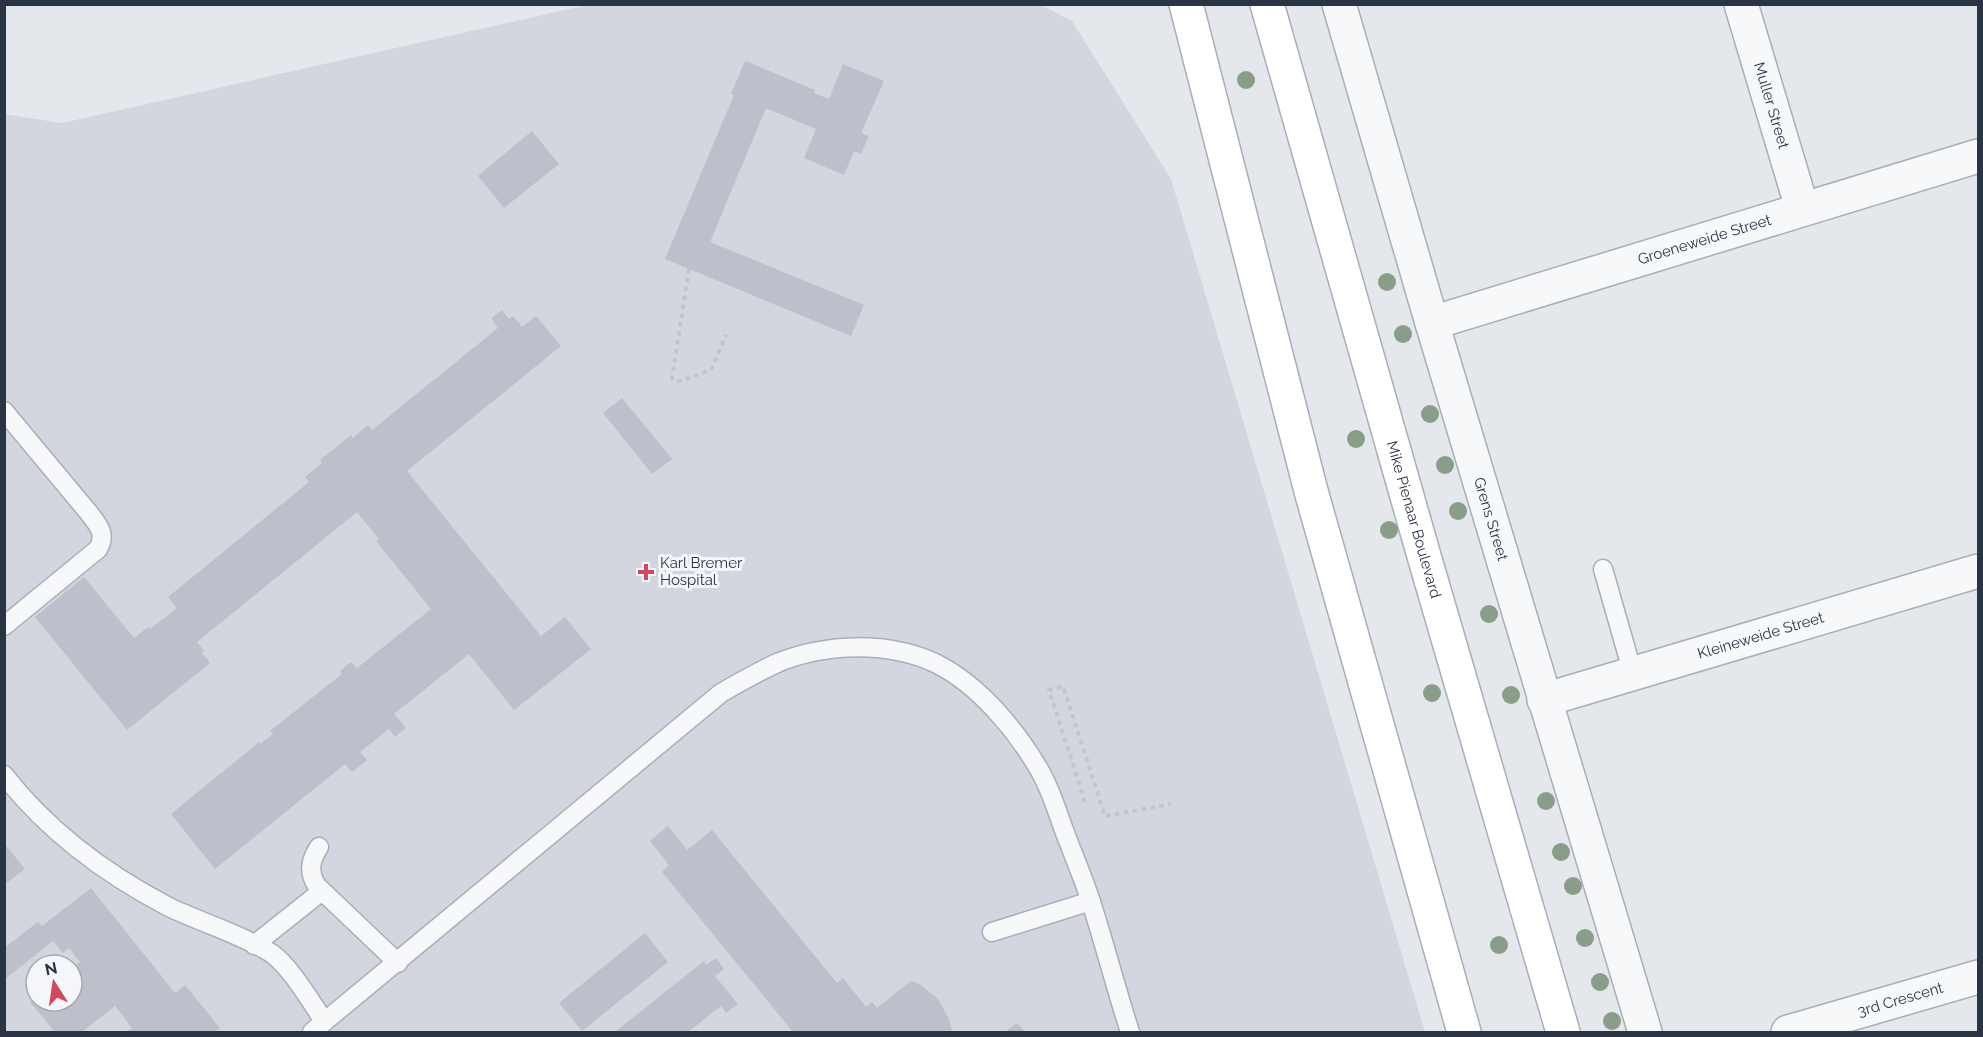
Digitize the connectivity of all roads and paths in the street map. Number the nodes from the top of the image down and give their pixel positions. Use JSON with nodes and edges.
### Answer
{"nodes":[{"id":1,"x":1186,"y":4,"type":"edge"},
{"id":2,"x":1267,"y":4,"type":"edge"},
{"id":3,"x":1339,"y":4,"type":"edge"},
{"id":4,"x":1741,"y":4,"type":"edge"},
{"id":5,"x":1978,"y":156,"type":"edge"},
{"id":6,"x":1802,"y":208,"type":"junction"},
{"id":7,"x":689,"y":269,"type":"dead end"},
{"id":8,"x":1432,"y":323,"type":"junction"},
{"id":9,"x":726,"y":334,"type":"dead end"},
{"id":10,"x":4,"y":411,"type":"edge"},
{"id":11,"x":1603,"y":569,"type":"dead end"},
{"id":12,"x":1978,"y":571,"type":"edge"},
{"id":13,"x":4,"y":626,"type":"edge"},
{"id":14,"x":1634,"y":674,"type":"junction"},
{"id":15,"x":1544,"y":700,"type":"junction"},
{"id":16,"x":4,"y":775,"type":"edge"},
{"id":17,"x":1171,"y":804,"type":"dead end"},
{"id":18,"x":1063,"y":828,"type":"junction"},
{"id":19,"x":319,"y":847,"type":"dead end"},
{"id":20,"x":322,"y":891,"type":"junction"},
{"id":21,"x":1091,"y":901,"type":"junction"},
{"id":22,"x":992,"y":932,"type":"dead end"},
{"id":23,"x":254,"y":945,"type":"junction"},
{"id":24,"x":398,"y":963,"type":"junction"},
{"id":25,"x":1978,"y":977,"type":"edge"},
{"id":26,"x":318,"y":1027,"type":"edge"},
{"id":27,"x":1130,"y":1032,"type":"edge"},
{"id":28,"x":1464,"y":1032,"type":"edge"},
{"id":29,"x":1563,"y":1032,"type":"edge"},
{"id":30,"x":1645,"y":1032,"type":"edge"},
{"id":31,"x":1788,"y":1032,"type":"edge"}],
"edges":[{"from":1,"to":28,"type":"main road"},
{"from":2,"to":29,"type":"main road","name":"Mike Pienaar Boulevard"},
{"from":3,"to":8,"type":"street","name":"Grens Street"},
{"from":4,"to":6,"type":"street","name":"Muller Street"},
{"from":5,"to":6,"type":"street","name":"Groeneweide Street"},
{"from":6,"to":8,"type":"street","name":"Groeneweide Street"},
{"from":7,"to":9,"type":"path"},
{"from":8,"to":15,"type":"street","name":"Grens Street"},
{"from":10,"to":13,"type":"lane"},
{"from":11,"to":14,"type":"lane"},
{"from":12,"to":14,"type":"street","name":"Kleineweide Street"},
{"from":14,"to":15,"type":"street","name":"Kleineweide Street"},
{"from":15,"to":30,"type":"street","name":"Grens Street"},
{"from":16,"to":23,"type":"lane"},
{"from":17,"to":18,"type":"path"},
{"from":18,"to":21,"type":"lane"},
{"from":18,"to":24,"type":"lane"},
{"from":19,"to":20,"type":"lane"},
{"from":20,"to":23,"type":"lane"},
{"from":20,"to":24,"type":"lane"},
{"from":21,"to":22,"type":"lane"},
{"from":21,"to":27,"type":"lane"},
{"from":23,"to":26,"type":"lane"},
{"from":24,"to":26,"type":"lane"},
{"from":25,"to":31,"type":"street","name":"3rd Crescent"}]}
